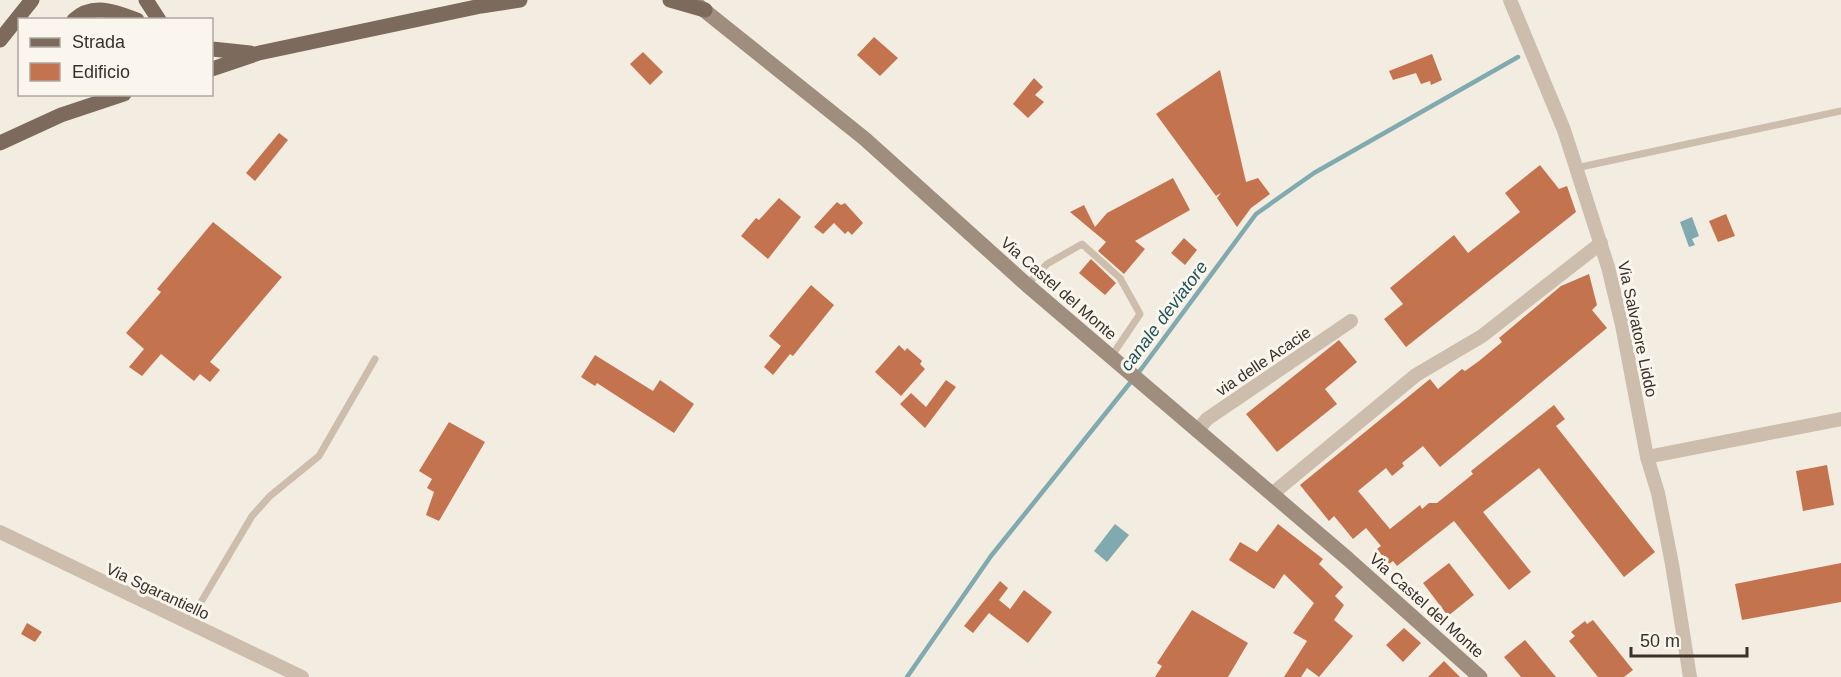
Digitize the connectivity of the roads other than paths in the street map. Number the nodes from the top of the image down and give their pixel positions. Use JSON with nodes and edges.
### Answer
{"nodes":[{"id":1,"x":32,"y":0,"type":"edge"},
{"id":2,"x":147,"y":0,"type":"edge"},
{"id":3,"x":520,"y":0,"type":"edge"},
{"id":4,"x":670,"y":0,"type":"edge"},
{"id":5,"x":692,"y":0,"type":"edge"},
{"id":6,"x":1510,"y":0,"type":"edge"},
{"id":7,"x":485,"y":3,"type":"edge"},
{"id":8,"x":705,"y":10,"type":"junction"},
{"id":9,"x":76,"y":18,"type":"edge"},
{"id":10,"x":132,"y":18,"type":"edge"},
{"id":11,"x":158,"y":18,"type":"edge"},
{"id":12,"x":0,"y":40,"type":"edge"},
{"id":13,"x":213,"y":49,"type":"edge"},
{"id":14,"x":260,"y":53,"type":"junction"},
{"id":15,"x":213,"y":69,"type":"edge"},
{"id":16,"x":84,"y":96,"type":"edge"},
{"id":17,"x":117,"y":96,"type":"edge"},
{"id":18,"x":99,"y":101,"type":"junction"},
{"id":19,"x":1841,"y":111,"type":"edge"},
{"id":20,"x":0,"y":143,"type":"edge"},
{"id":21,"x":1576,"y":168,"type":"junction"},
{"id":22,"x":1601,"y":243,"type":"junction"},
{"id":23,"x":1027,"y":285,"type":"junction"},
{"id":24,"x":1351,"y":321,"type":"dead end"},
{"id":25,"x":1111,"y":357,"type":"junction"},
{"id":26,"x":375,"y":359,"type":"dead end"},
{"id":27,"x":1841,"y":419,"type":"edge"},
{"id":28,"x":1197,"y":431,"type":"junction"},
{"id":29,"x":1647,"y":457,"type":"junction"},
{"id":30,"x":1272,"y":494,"type":"junction"},
{"id":31,"x":0,"y":532,"type":"edge"},
{"id":32,"x":188,"y":624,"type":"junction"},
{"id":33,"x":302,"y":677,"type":"edge"},
{"id":34,"x":1480,"y":677,"type":"edge"},
{"id":35,"x":1690,"y":677,"type":"edge"}],
"edges":[{"from":1,"to":12,"type":"main road"},
{"from":2,"to":11,"type":"main road"},
{"from":3,"to":7,"type":"main road"},
{"from":4,"to":8,"type":"main road"},
{"from":5,"to":8,"type":"main road","name":"Via Castel del Monte"},
{"from":6,"to":21,"type":"street","name":"Via Salvatore Liddo"},
{"from":7,"to":14,"type":"main road"},
{"from":8,"to":23,"type":"main road","name":"Via Castel del Monte"},
{"from":9,"to":10,"type":"main road"},
{"from":13,"to":14,"type":"main road"},
{"from":14,"to":15,"type":"main road"},
{"from":16,"to":18,"type":"main road"},
{"from":17,"to":18,"type":"main road"},
{"from":18,"to":20,"type":"main road"},
{"from":19,"to":21,"type":"lane"},
{"from":21,"to":22,"type":"street","name":"Via Salvatore Liddo"},
{"from":22,"to":29,"type":"street","name":"Via Salvatore Liddo"},
{"from":22,"to":30,"type":"street"},
{"from":23,"to":25,"type":"main road","name":"Via Castel del Monte"},
{"from":23,"to":25,"type":"lane"},
{"from":24,"to":28,"type":"street","name":"via delle Acacie"},
{"from":25,"to":28,"type":"main road","name":"Via Castel del Monte"},
{"from":26,"to":32,"type":"lane"},
{"from":27,"to":29,"type":"street"},
{"from":28,"to":30,"type":"main road","name":"Via Castel del Monte"},
{"from":29,"to":35,"type":"street","name":"Via Salvatore Liddo"},
{"from":30,"to":34,"type":"main road","name":"Via Castel del Monte"},
{"from":31,"to":32,"type":"street","name":"Via Sgarantiello"},
{"from":32,"to":33,"type":"street","name":"Via Sgarantiello"}]}
